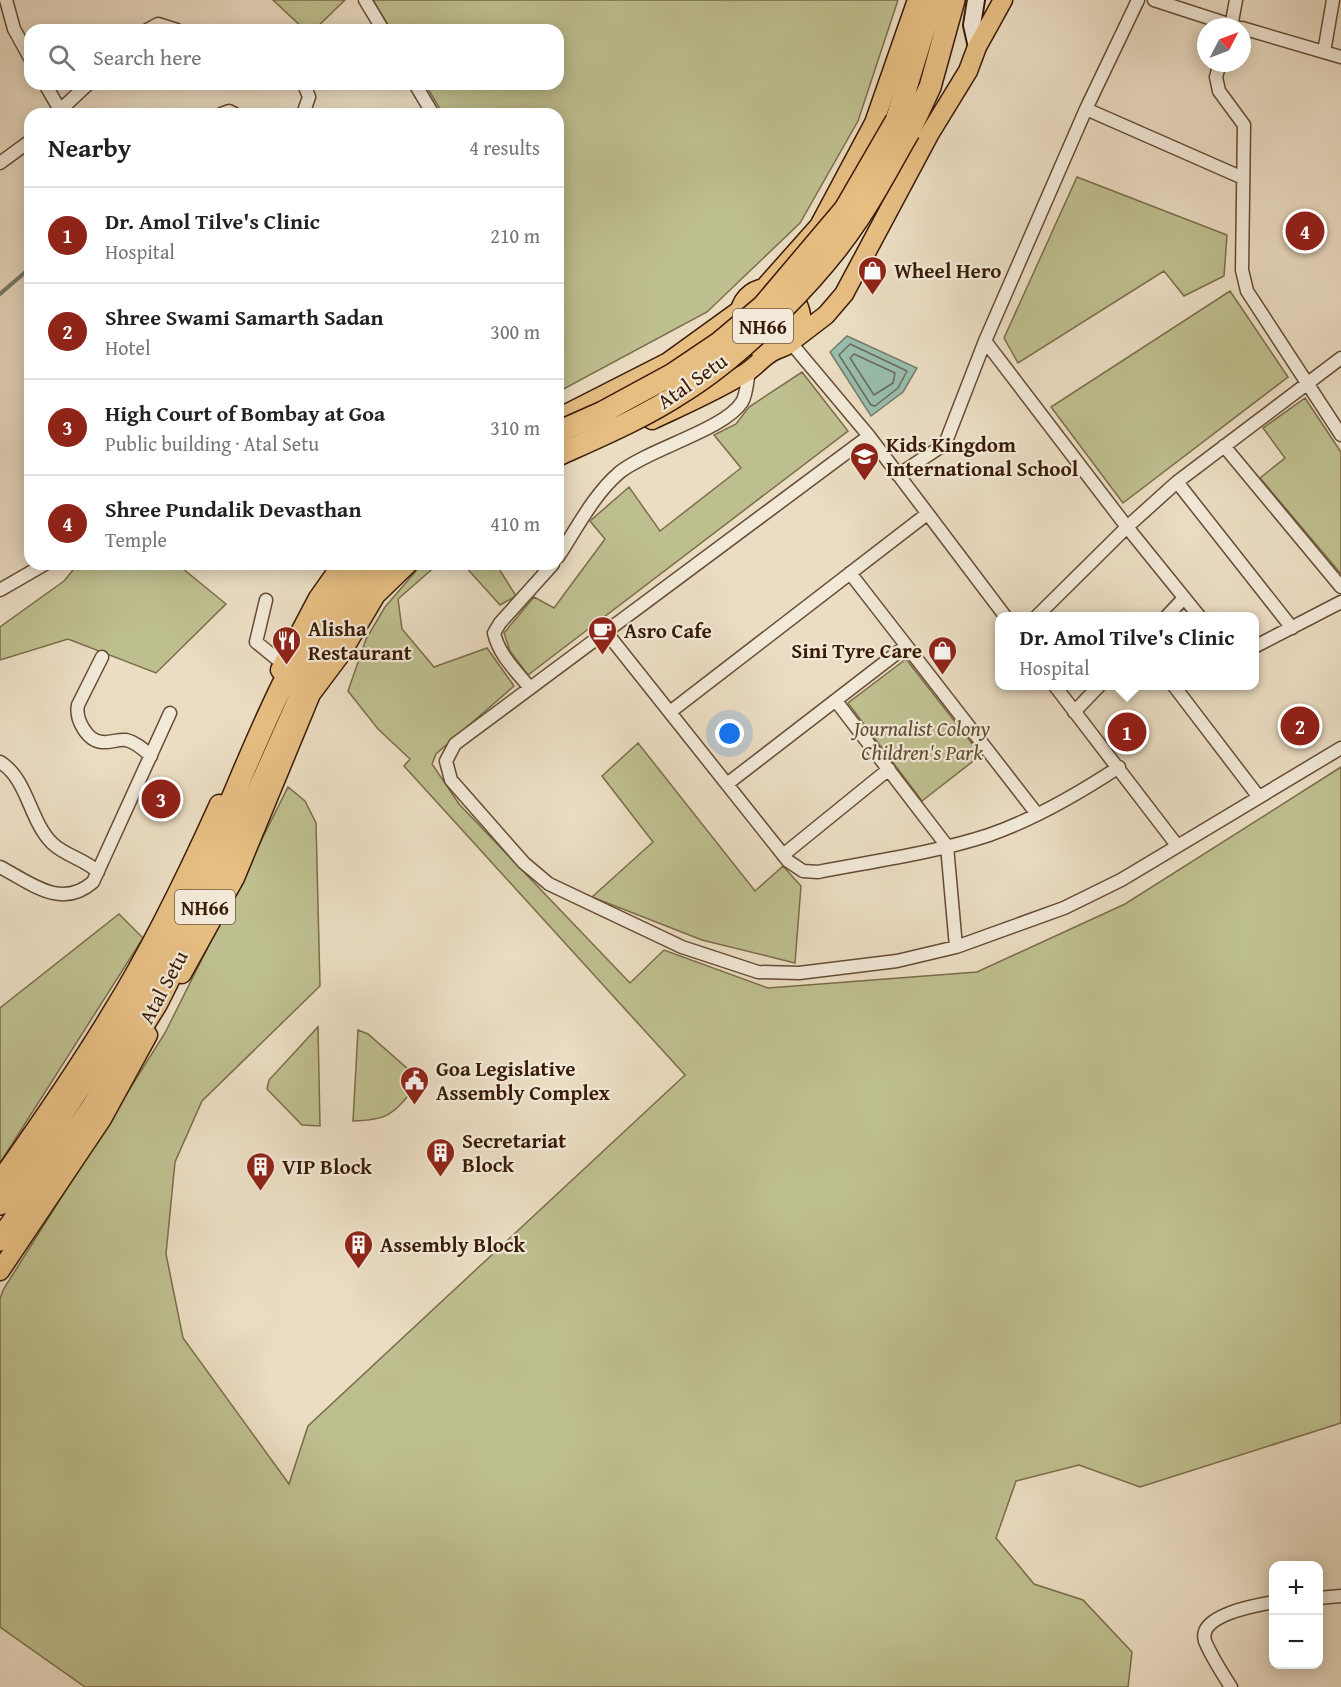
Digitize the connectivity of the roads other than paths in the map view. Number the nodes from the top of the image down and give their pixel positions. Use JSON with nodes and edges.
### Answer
{"nodes":[{"id":1,"x":6,"y":0,"type":"edge"},
{"id":2,"x":365,"y":0,"type":"edge"},
{"id":3,"x":917,"y":0,"type":"edge"},
{"id":4,"x":933,"y":0,"type":"edge"},
{"id":5,"x":954,"y":0,"type":"edge"},
{"id":6,"x":976,"y":0,"type":"edge"},
{"id":7,"x":1003,"y":0,"type":"edge"},
{"id":8,"x":1138,"y":0,"type":"edge"},
{"id":9,"x":1154,"y":0,"type":"edge"},
{"id":10,"x":1236,"y":0,"type":"edge"},
{"id":11,"x":1333,"y":0,"type":"edge"},
{"id":12,"x":1208,"y":18,"type":"edge"},
{"id":13,"x":1235,"y":18,"type":"edge"},
{"id":14,"x":379,"y":24,"type":"edge"},
{"id":15,"x":1251,"y":31,"type":"edge"},
{"id":16,"x":24,"y":47,"type":"edge"},
{"id":17,"x":977,"y":47,"type":"junction"},
{"id":18,"x":1324,"y":52,"type":"junction"},
{"id":19,"x":1341,"y":57,"type":"edge"},
{"id":20,"x":1217,"y":72,"type":"edge"},
{"id":21,"x":48,"y":90,"type":"edge"},
{"id":22,"x":82,"y":90,"type":"edge"},
{"id":23,"x":306,"y":90,"type":"edge"},
{"id":24,"x":419,"y":90,"type":"edge"},
{"id":25,"x":56,"y":108,"type":"edge"},
{"id":26,"x":62,"y":108,"type":"edge"},
{"id":27,"x":305,"y":108,"type":"edge"},
{"id":28,"x":429,"y":108,"type":"edge"},
{"id":29,"x":1086,"y":109,"type":"junction"},
{"id":30,"x":902,"y":127,"type":"junction"},
{"id":31,"x":24,"y":145,"type":"edge"},
{"id":32,"x":0,"y":163,"type":"edge"},
{"id":33,"x":1243,"y":178,"type":"junction"},
{"id":34,"x":763,"y":289,"type":"junction"},
{"id":35,"x":740,"y":310,"type":"junction"},
{"id":36,"x":794,"y":340,"type":"junction"},
{"id":37,"x":985,"y":341,"type":"junction"},
{"id":38,"x":773,"y":351,"type":"junction"},
{"id":39,"x":1341,"y":358,"type":"edge"},
{"id":40,"x":749,"y":371,"type":"junction"},
{"id":41,"x":1310,"y":383,"type":"junction"},
{"id":42,"x":564,"y":415,"type":"edge"},
{"id":43,"x":564,"y":429,"type":"edge"},
{"id":44,"x":1341,"y":435,"type":"edge"},
{"id":45,"x":869,"y":436,"type":"junction"},
{"id":46,"x":1224,"y":446,"type":"junction"},
{"id":47,"x":564,"y":452,"type":"edge"},
{"id":48,"x":564,"y":460,"type":"edge"},
{"id":49,"x":898,"y":475,"type":"junction"},
{"id":50,"x":1177,"y":482,"type":"junction"},
{"id":51,"x":927,"y":514,"type":"junction"},
{"id":52,"x":1127,"y":527,"type":"junction"},
{"id":53,"x":564,"y":548,"type":"edge"},
{"id":54,"x":35,"y":570,"type":"edge"},
{"id":55,"x":338,"y":570,"type":"edge"},
{"id":56,"x":356,"y":570,"type":"edge"},
{"id":57,"x":384,"y":570,"type":"edge"},
{"id":58,"x":402,"y":570,"type":"edge"},
{"id":59,"x":548,"y":570,"type":"edge"},
{"id":60,"x":850,"y":573,"type":"junction"},
{"id":61,"x":1341,"y":587,"type":"edge"},
{"id":62,"x":0,"y":590,"type":"edge"},
{"id":63,"x":1184,"y":598,"type":"junction"},
{"id":64,"x":266,"y":600,"type":"dead end"},
{"id":65,"x":1341,"y":602,"type":"edge"},
{"id":66,"x":1002,"y":612,"type":"edge"},
{"id":67,"x":1042,"y":612,"type":"edge"},
{"id":68,"x":1171,"y":612,"type":"edge"},
{"id":69,"x":1196,"y":612,"type":"edge"},
{"id":70,"x":1292,"y":628,"type":"junction"},
{"id":71,"x":606,"y":632,"type":"junction"},
{"id":72,"x":1259,"y":644,"type":"edge"},
{"id":73,"x":906,"y":646,"type":"junction"},
{"id":74,"x":102,"y":657,"type":"dead end"},
{"id":75,"x":283,"y":664,"type":"junction"},
{"id":76,"x":530,"y":688,"type":"junction"},
{"id":77,"x":1058,"y":690,"type":"edge"},
{"id":78,"x":1096,"y":690,"type":"edge"},
{"id":79,"x":1177,"y":690,"type":"edge"},
{"id":80,"x":836,"y":700,"type":"junction"},
{"id":81,"x":670,"y":712,"type":"junction"},
{"id":82,"x":1074,"y":712,"type":"junction"},
{"id":83,"x":170,"y":713,"type":"dead end"},
{"id":84,"x":1341,"y":748,"type":"edge"},
{"id":85,"x":151,"y":756,"type":"junction"},
{"id":86,"x":0,"y":762,"type":"edge"},
{"id":87,"x":1119,"y":767,"type":"junction"},
{"id":88,"x":889,"y":769,"type":"junction"},
{"id":89,"x":727,"y":784,"type":"junction"},
{"id":90,"x":1258,"y":796,"type":"junction"},
{"id":91,"x":1037,"y":814,"type":"junction"},
{"id":92,"x":1176,"y":844,"type":"junction"},
{"id":93,"x":947,"y":846,"type":"junction"},
{"id":94,"x":783,"y":855,"type":"junction"},
{"id":95,"x":0,"y":867,"type":"edge"},
{"id":96,"x":98,"y":872,"type":"junction"},
{"id":97,"x":956,"y":947,"type":"junction"},
{"id":98,"x":0,"y":1180,"type":"edge"},
{"id":99,"x":0,"y":1204,"type":"edge"},
{"id":100,"x":0,"y":1240,"type":"edge"},
{"id":101,"x":0,"y":1271,"type":"edge"},
{"id":102,"x":1341,"y":1596,"type":"edge"},
{"id":103,"x":1323,"y":1598,"type":"edge"},
{"id":104,"x":1269,"y":1603,"type":"edge"},
{"id":105,"x":1231,"y":1687,"type":"edge"}],
"edges":[{"from":1,"to":16,"type":"street"},
{"from":2,"to":14,"type":"street"},
{"from":3,"to":34,"type":"main road"},
{"from":4,"to":30,"type":"highway","number":"NH66"},
{"from":5,"to":30,"type":"highway","number":"NH66"},
{"from":6,"to":17,"type":"street"},
{"from":7,"to":17,"type":"main road"},
{"from":8,"to":29,"type":"street"},
{"from":9,"to":12,"type":"street"},
{"from":10,"to":13,"type":"street"},
{"from":11,"to":18,"type":"street"},
{"from":15,"to":18,"type":"street"},
{"from":17,"to":36,"type":"main road"},
{"from":18,"to":19,"type":"street"},
{"from":20,"to":33,"type":"street"},
{"from":21,"to":25,"type":"street"},
{"from":22,"to":26,"type":"street"},
{"from":23,"to":27,"type":"street"},
{"from":24,"to":28,"type":"street"},
{"from":29,"to":33,"type":"street"},
{"from":29,"to":37,"type":"street"},
{"from":30,"to":43,"type":"highway","name":"Atal Setu","number":"NH66","bridge":true},
{"from":30,"to":47,"type":"highway","name":"Atal Setu","number":"NH66","bridge":true},
{"from":31,"to":32,"type":"street"},
{"from":33,"to":41,"type":"street"},
{"from":34,"to":35,"type":"main road"},
{"from":34,"to":36,"type":"main road"},
{"from":35,"to":38,"type":"main road"},
{"from":35,"to":42,"type":"main road"},
{"from":36,"to":38,"type":"main road"},
{"from":36,"to":45,"type":"street"},
{"from":37,"to":49,"type":"street"},
{"from":37,"to":52,"type":"street"},
{"from":38,"to":40,"type":"main road"},
{"from":39,"to":41,"type":"street"},
{"from":40,"to":48,"type":"main road"},
{"from":40,"to":53,"type":"street"},
{"from":41,"to":44,"type":"street"},
{"from":41,"to":46,"type":"street"},
{"from":45,"to":49,"type":"street"},
{"from":45,"to":71,"type":"street"},
{"from":46,"to":50,"type":"street"},
{"from":46,"to":61,"type":"street"},
{"from":49,"to":51,"type":"street"},
{"from":50,"to":52,"type":"street"},
{"from":50,"to":70,"type":"street"},
{"from":51,"to":60,"type":"street"},
{"from":51,"to":66,"type":"street"},
{"from":52,"to":63,"type":"street"},
{"from":52,"to":67,"type":"street"},
{"from":54,"to":62,"type":"street"},
{"from":55,"to":75,"type":"main road"},
{"from":56,"to":99,"type":"highway","name":"Atal Setu","number":"NH66"},
{"from":57,"to":100,"type":"highway","name":"Atal Setu","number":"NH66"},
{"from":58,"to":101,"type":"main road"},
{"from":59,"to":76,"type":"street"},
{"from":60,"to":73,"type":"street"},
{"from":60,"to":81,"type":"street"},
{"from":63,"to":68,"type":"street"},
{"from":63,"to":69,"type":"street"},
{"from":64,"to":75,"type":"street"},
{"from":65,"to":70,"type":"street"},
{"from":70,"to":72,"type":"street"},
{"from":71,"to":76,"type":"street"},
{"from":71,"to":81,"type":"street"},
{"from":73,"to":80,"type":"street"},
{"from":73,"to":91,"type":"street"},
{"from":74,"to":85,"type":"street"},
{"from":75,"to":98,"type":"main road"},
{"from":76,"to":97,"type":"street"},
{"from":77,"to":82,"type":"street"},
{"from":78,"to":82,"type":"street"},
{"from":79,"to":90,"type":"street"},
{"from":80,"to":88,"type":"street"},
{"from":80,"to":89,"type":"street"},
{"from":81,"to":89,"type":"street"},
{"from":82,"to":87,"type":"street"},
{"from":83,"to":85,"type":"street"},
{"from":84,"to":90,"type":"street"},
{"from":85,"to":96,"type":"street"},
{"from":86,"to":96,"type":"street"},
{"from":87,"to":91,"type":"street"},
{"from":87,"to":92,"type":"street"},
{"from":88,"to":93,"type":"street"},
{"from":88,"to":94,"type":"street"},
{"from":89,"to":94,"type":"street"},
{"from":90,"to":92,"type":"street"},
{"from":91,"to":93,"type":"street"},
{"from":92,"to":97,"type":"street"},
{"from":93,"to":94,"type":"street"},
{"from":93,"to":97,"type":"street"},
{"from":95,"to":96,"type":"street"},
{"from":102,"to":103,"type":"street"},
{"from":104,"to":105,"type":"street"}]}
